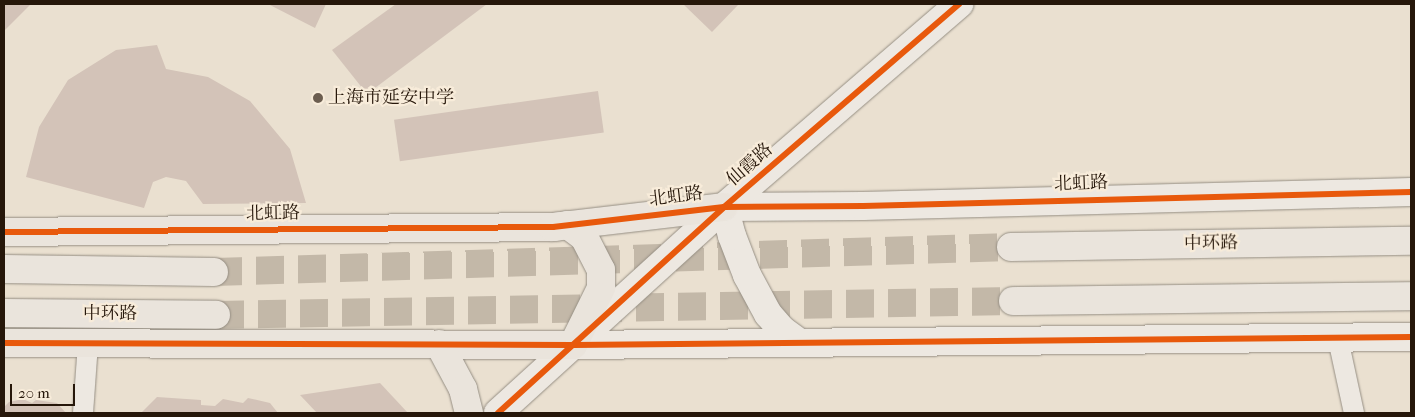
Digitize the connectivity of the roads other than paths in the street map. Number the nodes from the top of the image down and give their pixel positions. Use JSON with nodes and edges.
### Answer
{"nodes":[{"id":1,"x":959,"y":4,"type":"edge"},
{"id":2,"x":1411,"y":192,"type":"edge"},
{"id":3,"x":724,"y":207,"type":"junction"},
{"id":4,"x":568,"y":225,"type":"junction"},
{"id":5,"x":4,"y":232,"type":"edge"},
{"id":6,"x":1411,"y":241,"type":"edge"},
{"id":7,"x":1011,"y":247,"type":"tunnel mouth"},
{"id":8,"x":4,"y":269,"type":"edge"},
{"id":9,"x":214,"y":272,"type":"tunnel mouth"},
{"id":10,"x":1411,"y":296,"type":"edge"},
{"id":11,"x":1013,"y":301,"type":"tunnel mouth"},
{"id":12,"x":4,"y":313,"type":"edge"},
{"id":13,"x":216,"y":315,"type":"tunnel mouth"},
{"id":14,"x":1411,"y":337,"type":"edge"},
{"id":15,"x":1338,"y":340,"type":"junction"},
{"id":16,"x":4,"y":343,"type":"edge"},
{"id":17,"x":800,"y":343,"type":"junction"},
{"id":18,"x":88,"y":344,"type":"junction"},
{"id":19,"x":439,"y":344,"type":"junction"},
{"id":20,"x":573,"y":345,"type":"junction"},
{"id":21,"x":83,"y":413,"type":"edge"},
{"id":22,"x":469,"y":413,"type":"edge"},
{"id":23,"x":498,"y":413,"type":"edge"},
{"id":24,"x":1354,"y":413,"type":"edge"}],
"edges":[{"from":1,"to":3,"type":"street","name":"仙霞路"},
{"from":2,"to":3,"type":"street","name":"北虹路"},
{"from":3,"to":4,"type":"main road","name":"北虹路"},
{"from":3,"to":17,"type":"street"},
{"from":3,"to":20,"type":"street","name":"仙霞路"},
{"from":4,"to":5,"type":"main road","name":"北虹路"},
{"from":4,"to":20,"type":"main road"},
{"from":6,"to":7,"type":"main road","name":"中环路"},
{"from":8,"to":9,"type":"main road"},
{"from":10,"to":11,"type":"main road"},
{"from":12,"to":13,"type":"main road","name":"中环路"},
{"from":14,"to":15,"type":"street"},
{"from":15,"to":17,"type":"street"},
{"from":15,"to":24,"type":"street"},
{"from":16,"to":18,"type":"main road"},
{"from":17,"to":20,"type":"street"},
{"from":18,"to":19,"type":"main road"},
{"from":18,"to":21,"type":"street"},
{"from":19,"to":20,"type":"main road"},
{"from":19,"to":22,"type":"main road"},
{"from":20,"to":23,"type":"street","name":"仙霞路"}]}
